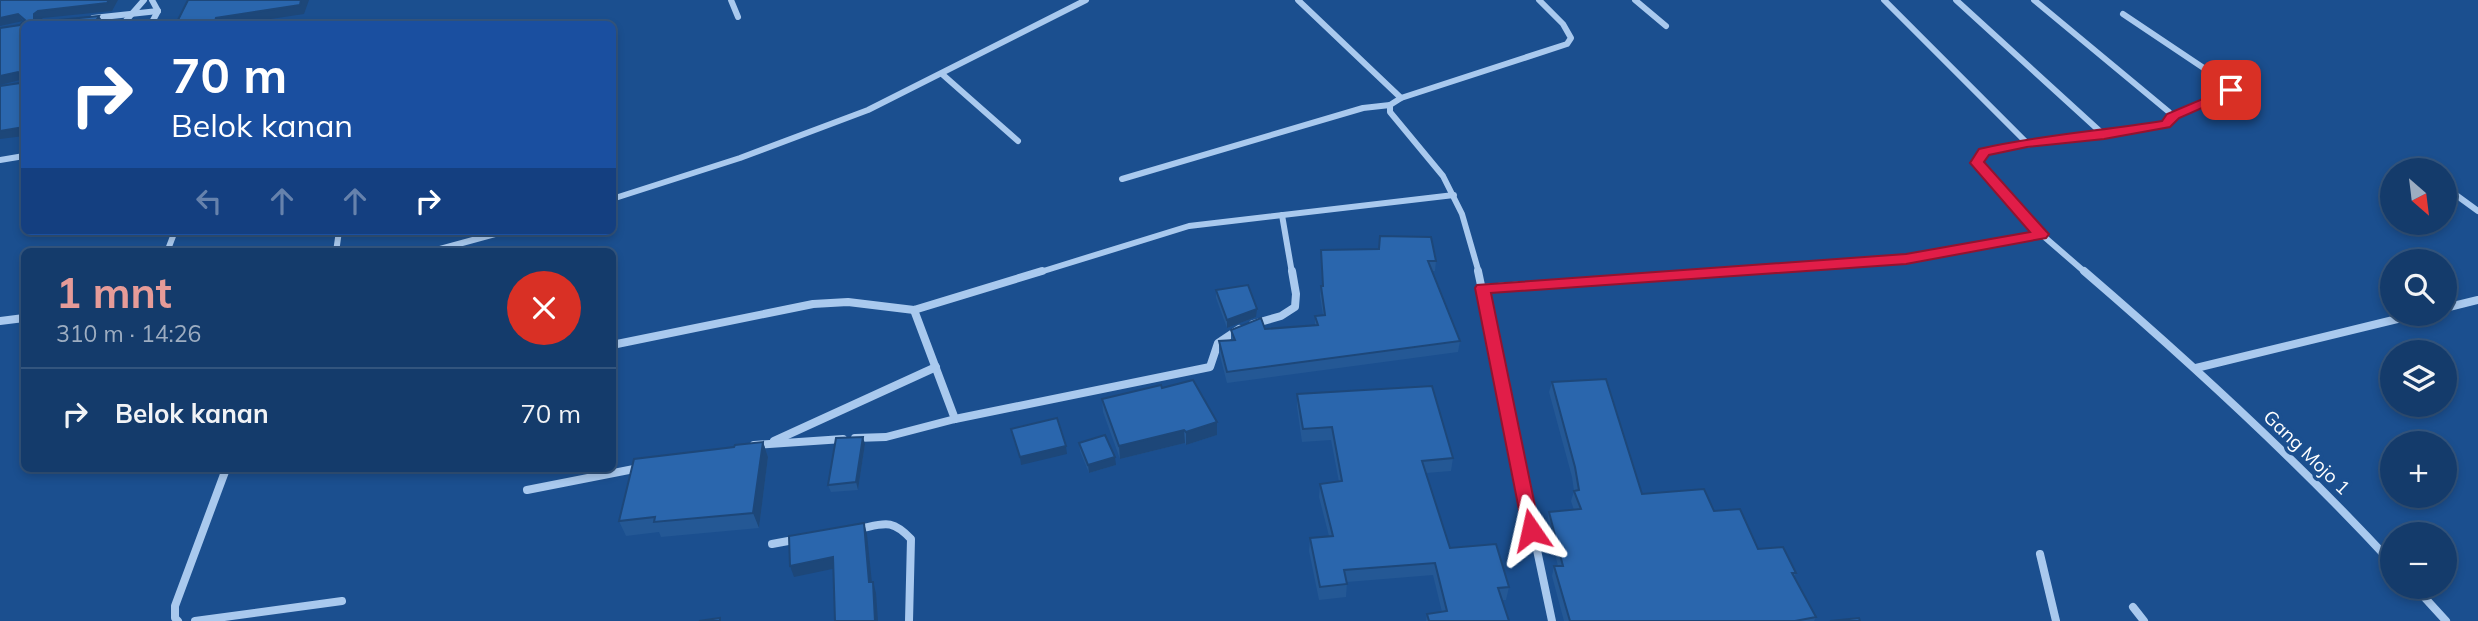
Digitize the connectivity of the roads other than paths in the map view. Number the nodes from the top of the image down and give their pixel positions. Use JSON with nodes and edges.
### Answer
{"nodes":[{"id":1,"x":144,"y":0,"type":"edge"},
{"id":2,"x":152,"y":0,"type":"edge"},
{"id":3,"x":732,"y":0,"type":"edge"},
{"id":4,"x":1086,"y":0,"type":"edge"},
{"id":5,"x":1298,"y":0,"type":"edge"},
{"id":6,"x":1539,"y":0,"type":"edge"},
{"id":7,"x":1635,"y":0,"type":"edge"},
{"id":8,"x":1884,"y":0,"type":"edge"},
{"id":9,"x":1956,"y":0,"type":"edge"},
{"id":10,"x":2035,"y":0,"type":"edge"},
{"id":11,"x":158,"y":11,"type":"junction"},
{"id":12,"x":130,"y":14,"type":"junction"},
{"id":13,"x":2123,"y":14,"type":"dead end"},
{"id":14,"x":738,"y":17,"type":"dead end"},
{"id":15,"x":80,"y":20,"type":"edge"},
{"id":16,"x":124,"y":21,"type":"edge"},
{"id":17,"x":153,"y":21,"type":"edge"},
{"id":18,"x":1666,"y":26,"type":"dead end"},
{"id":19,"x":942,"y":74,"type":"junction"},
{"id":20,"x":1401,"y":98,"type":"junction"},
{"id":21,"x":1390,"y":104,"type":"junction"},
{"id":22,"x":2171,"y":117,"type":"junction"},
{"id":23,"x":2104,"y":135,"type":"junction"},
{"id":24,"x":1018,"y":142,"type":"dead end"},
{"id":25,"x":2027,"y":143,"type":"junction"},
{"id":26,"x":21,"y":156,"type":"edge"},
{"id":27,"x":0,"y":160,"type":"edge"},
{"id":28,"x":1122,"y":179,"type":"dead end"},
{"id":29,"x":1454,"y":195,"type":"junction"},
{"id":30,"x":2457,"y":196,"type":"edge"},
{"id":31,"x":616,"y":198,"type":"edge"},
{"id":32,"x":2478,"y":211,"type":"edge"},
{"id":33,"x":1282,"y":215,"type":"junction"},
{"id":34,"x":2041,"y":234,"type":"junction"},
{"id":35,"x":491,"y":235,"type":"edge"},
{"id":36,"x":444,"y":248,"type":"edge"},
{"id":37,"x":1483,"y":288,"type":"junction"},
{"id":38,"x":2478,"y":300,"type":"edge"},
{"id":39,"x":2457,"y":305,"type":"edge"},
{"id":40,"x":914,"y":310,"type":"junction"},
{"id":41,"x":21,"y":318,"type":"edge"},
{"id":42,"x":0,"y":321,"type":"edge"},
{"id":43,"x":2380,"y":323,"type":"edge"},
{"id":44,"x":616,"y":344,"type":"edge"},
{"id":45,"x":936,"y":367,"type":"junction"},
{"id":46,"x":2196,"y":368,"type":"junction"},
{"id":47,"x":956,"y":419,"type":"junction"},
{"id":48,"x":770,"y":442,"type":"junction"},
{"id":49,"x":743,"y":447,"type":"edge"},
{"id":50,"x":648,"y":466,"type":"edge"},
{"id":51,"x":225,"y":472,"type":"edge"},
{"id":52,"x":527,"y":490,"type":"dead end"},
{"id":53,"x":848,"y":531,"type":"edge"},
{"id":54,"x":810,"y":537,"type":"edge"},
{"id":55,"x":772,"y":544,"type":"dead end"},
{"id":56,"x":2380,"y":550,"type":"edge"},
{"id":57,"x":2040,"y":554,"type":"dead end"},
{"id":58,"x":2426,"y":599,"type":"edge"},
{"id":59,"x":342,"y":601,"type":"dead end"},
{"id":60,"x":2133,"y":607,"type":"dead end"},
{"id":61,"x":178,"y":621,"type":"edge"},
{"id":62,"x":195,"y":621,"type":"edge"},
{"id":63,"x":909,"y":621,"type":"edge"},
{"id":64,"x":1552,"y":621,"type":"edge"},
{"id":65,"x":2056,"y":621,"type":"edge"},
{"id":66,"x":2144,"y":621,"type":"edge"},
{"id":67,"x":2446,"y":621,"type":"edge"}],
"edges":[{"from":1,"to":12,"type":"street"},
{"from":2,"to":11,"type":"street"},
{"from":3,"to":14,"type":"street"},
{"from":4,"to":19,"type":"street"},
{"from":5,"to":20,"type":"street"},
{"from":6,"to":20,"type":"street"},
{"from":7,"to":18,"type":"street"},
{"from":8,"to":25,"type":"street"},
{"from":9,"to":23,"type":"street"},
{"from":10,"to":22,"type":"street"},
{"from":11,"to":12,"type":"street"},
{"from":11,"to":17,"type":"street"},
{"from":12,"to":15,"type":"street"},
{"from":12,"to":16,"type":"street"},
{"from":13,"to":22,"type":"street"},
{"from":19,"to":24,"type":"street"},
{"from":19,"to":31,"type":"street"},
{"from":20,"to":21,"type":"street"},
{"from":21,"to":28,"type":"street"},
{"from":21,"to":29,"type":"street"},
{"from":22,"to":23,"type":"street"},
{"from":23,"to":25,"type":"street"},
{"from":25,"to":34,"type":"street","name":"Gang Mojo 1"},
{"from":26,"to":27,"type":"street"},
{"from":29,"to":33,"type":"street"},
{"from":29,"to":37,"type":"street"},
{"from":30,"to":32,"type":"street"},
{"from":33,"to":40,"type":"street"},
{"from":33,"to":47,"type":"street"},
{"from":34,"to":37,"type":"street"},
{"from":34,"to":46,"type":"street","name":"Gang Mojo 1"},
{"from":35,"to":36,"type":"street"},
{"from":37,"to":64,"type":"street"},
{"from":38,"to":39,"type":"street"},
{"from":40,"to":44,"type":"street"},
{"from":40,"to":45,"type":"street"},
{"from":41,"to":42,"type":"street"},
{"from":43,"to":46,"type":"street"},
{"from":45,"to":47,"type":"street"},
{"from":45,"to":48,"type":"street"},
{"from":46,"to":56,"type":"street","name":"Gang Mojo 1"},
{"from":47,"to":48,"type":"street"},
{"from":48,"to":49,"type":"street"},
{"from":50,"to":52,"type":"street"},
{"from":51,"to":61,"type":"street"},
{"from":53,"to":63,"type":"street"},
{"from":54,"to":55,"type":"street"},
{"from":57,"to":65,"type":"street"},
{"from":58,"to":67,"type":"street"},
{"from":59,"to":62,"type":"street"},
{"from":60,"to":66,"type":"street"}]}
